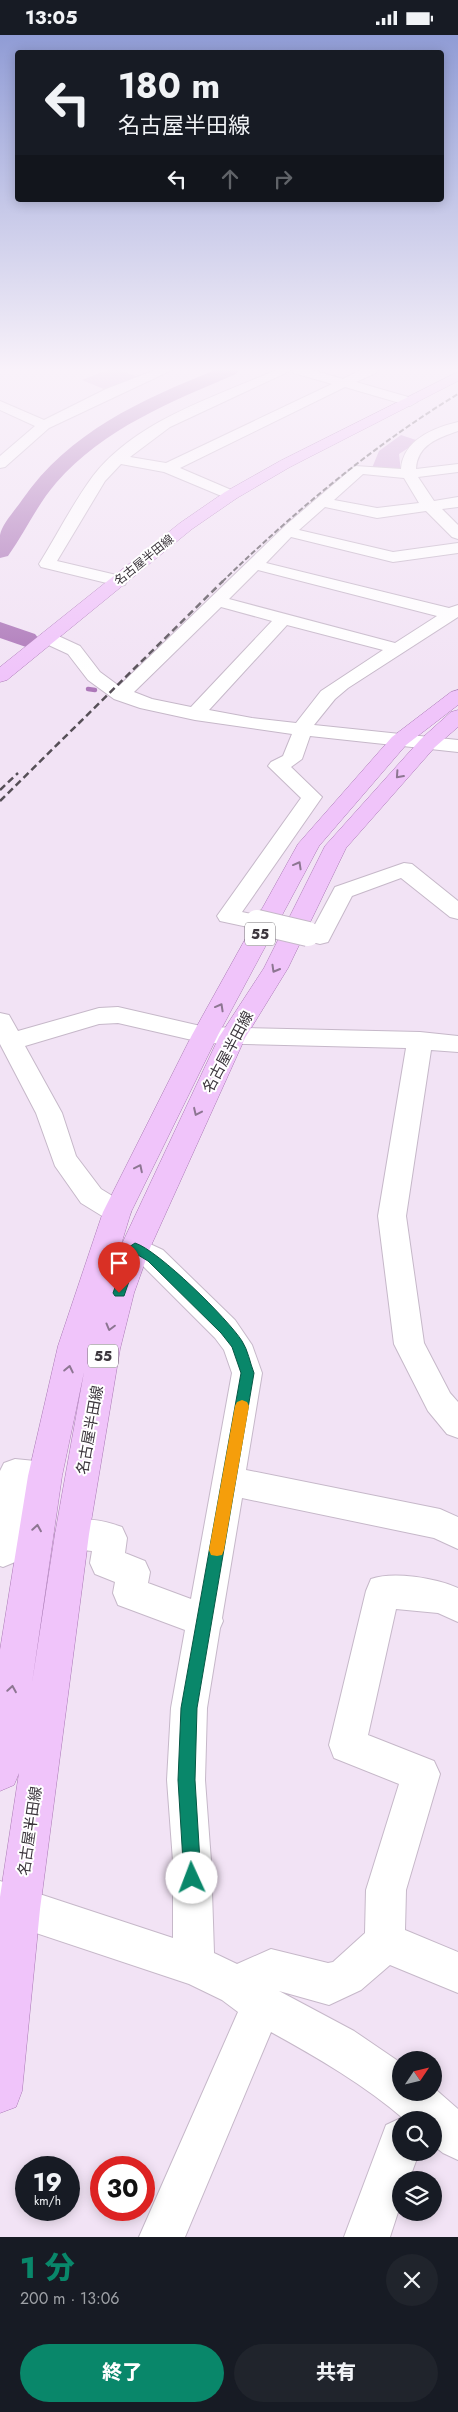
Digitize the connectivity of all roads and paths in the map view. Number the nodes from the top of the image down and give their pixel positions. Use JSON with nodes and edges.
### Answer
{"nodes":[{"id":1,"x":105,"y":473,"type":"edge"},
{"id":2,"x":179,"y":473,"type":"edge"},
{"id":3,"x":270,"y":473,"type":"edge"},
{"id":4,"x":356,"y":473,"type":"edge"},
{"id":5,"x":396,"y":473,"type":"edge"},
{"id":6,"x":418,"y":473,"type":"edge"},
{"id":7,"x":408,"y":474,"type":"junction"},
{"id":8,"x":231,"y":495,"type":"junction"},
{"id":9,"x":322,"y":502,"type":"junction"},
{"id":10,"x":458,"y":502,"type":"edge"},
{"id":11,"x":432,"y":505,"type":"junction"},
{"id":12,"x":289,"y":532,"type":"junction"},
{"id":13,"x":458,"y":534,"type":"edge"},
{"id":14,"x":458,"y":548,"type":"edge"},
{"id":15,"x":256,"y":565,"type":"junction"},
{"id":16,"x":119,"y":581,"type":"junction"},
{"id":17,"x":218,"y":601,"type":"junction"},
{"id":18,"x":455,"y":612,"type":"edge"},
{"id":19,"x":284,"y":618,"type":"junction"},
{"id":20,"x":48,"y":638,"type":"junction"},
{"id":21,"x":398,"y":649,"type":"junction"},
{"id":22,"x":0,"y":676,"type":"edge"},
{"id":23,"x":122,"y":695,"type":"junction"},
{"id":24,"x":458,"y":696,"type":"edge"},
{"id":25,"x":195,"y":714,"type":"junction"},
{"id":26,"x":458,"y":716,"type":"edge"},
{"id":27,"x":301,"y":730,"type":"junction"},
{"id":28,"x":428,"y":744,"type":"edge"},
{"id":29,"x":458,"y":912,"type":"edge"},
{"id":30,"x":257,"y":922,"type":"joint"},
{"id":31,"x":308,"y":934,"type":"joint"},
{"id":32,"x":6,"y":1031,"type":"edge"},
{"id":33,"x":218,"y":1036,"type":"junction"},
{"id":34,"x":420,"y":1040,"type":"junction"},
{"id":35,"x":458,"y":1044,"type":"edge"},
{"id":36,"x":117,"y":1212,"type":"junction"},
{"id":37,"x":135,"y":1247,"type":"junction"},
{"id":38,"x":458,"y":1423,"type":"edge"},
{"id":39,"x":45,"y":1476,"type":"junction"},
{"id":40,"x":228,"y":1481,"type":"junction"},
{"id":41,"x":72,"y":1534,"type":"junction"},
{"id":42,"x":458,"y":1534,"type":"edge"},
{"id":43,"x":0,"y":1550,"type":"edge"},
{"id":44,"x":458,"y":1605,"type":"edge"},
{"id":45,"x":206,"y":1621,"type":"junction"},
{"id":46,"x":0,"y":1771,"type":"edge"},
{"id":47,"x":10,"y":1905,"type":"edge"},
{"id":48,"x":385,"y":1942,"type":"junction"},
{"id":49,"x":194,"y":1965,"type":"junction"},
{"id":50,"x":458,"y":1973,"type":"edge"},
{"id":51,"x":250,"y":1995,"type":"junction"},
{"id":52,"x":392,"y":2087,"type":"edge"},
{"id":53,"x":0,"y":2091,"type":"edge"},
{"id":54,"x":409,"y":2101,"type":"edge"},
{"id":55,"x":458,"y":2138,"type":"edge"},
{"id":56,"x":394,"y":2161,"type":"edge"},
{"id":57,"x":162,"y":2237,"type":"edge"},
{"id":58,"x":367,"y":2237,"type":"edge"}],
"edges":[{"from":1,"to":16,"type":"street"},
{"from":2,"to":8,"type":"street"},
{"from":3,"to":8,"type":"main road","name":"名古屋半田線"},
{"from":4,"to":9,"type":"street"},
{"from":5,"to":7,"type":"street"},
{"from":6,"to":7,"type":"street"},
{"from":7,"to":11,"type":"street"},
{"from":8,"to":16,"type":"main road","name":"名古屋半田線"},
{"from":9,"to":11,"type":"street"},
{"from":9,"to":12,"type":"street"},
{"from":10,"to":11,"type":"street"},
{"from":11,"to":13,"type":"street"},
{"from":12,"to":14,"type":"street"},
{"from":12,"to":15,"type":"street"},
{"from":15,"to":17,"type":"street"},
{"from":15,"to":18,"type":"street"},
{"from":16,"to":20,"type":"main road","name":"名古屋半田線"},
{"from":17,"to":19,"type":"street"},
{"from":17,"to":23,"type":"street"},
{"from":18,"to":21,"type":"street"},
{"from":19,"to":21,"type":"street"},
{"from":19,"to":25,"type":"street"},
{"from":20,"to":22,"type":"main road","name":"名古屋半田線"},
{"from":20,"to":23,"type":"street"},
{"from":21,"to":27,"type":"street"},
{"from":23,"to":25,"type":"street"},
{"from":24,"to":28,"type":"main road","name":"名古屋半田線","number":"55"},
{"from":25,"to":27,"type":"street"},
{"from":26,"to":28,"type":"main road","name":"名古屋半田線","number":"55"},
{"from":27,"to":28,"type":"street"},
{"from":27,"to":30,"type":"street"},
{"from":28,"to":33,"type":"main road","name":"名古屋半田線","number":"55"},
{"from":29,"to":31,"type":"street"},
{"from":30,"to":31,"type":"street","bridge":true},
{"from":32,"to":33,"type":"street"},
{"from":32,"to":36,"type":"street"},
{"from":33,"to":34,"type":"street"},
{"from":36,"to":33,"type":"main road","name":"名古屋半田線","number":"55","one_way":true},
{"from":33,"to":37,"type":"main road","name":"名古屋半田線","number":"55","one_way":true},
{"from":34,"to":35,"type":"street"},
{"from":34,"to":38,"type":"street"},
{"from":39,"to":36,"type":"main road","name":"名古屋半田線","number":"55","one_way":true},
{"from":37,"to":40,"type":"street"},
{"from":37,"to":41,"type":"main road","name":"名古屋半田線","number":"55","one_way":true},
{"from":39,"to":43,"type":"street"},
{"from":46,"to":39,"type":"main road","name":"名古屋半田線","number":"55","one_way":true},
{"from":40,"to":42,"type":"street"},
{"from":40,"to":45,"type":"street"},
{"from":41,"to":45,"type":"street"},
{"from":41,"to":47,"type":"main road","name":"名古屋半田線","number":"55"},
{"from":44,"to":48,"type":"street"},
{"from":45,"to":49,"type":"street"},
{"from":47,"to":49,"type":"street"},
{"from":47,"to":53,"type":"main road","name":"名古屋半田線","number":"55"},
{"from":48,"to":50,"type":"street"},
{"from":48,"to":51,"type":"street"},
{"from":49,"to":51,"type":"street"},
{"from":51,"to":52,"type":"street"},
{"from":51,"to":57,"type":"street"},
{"from":54,"to":55,"type":"street"},
{"from":56,"to":58,"type":"street"}]}
